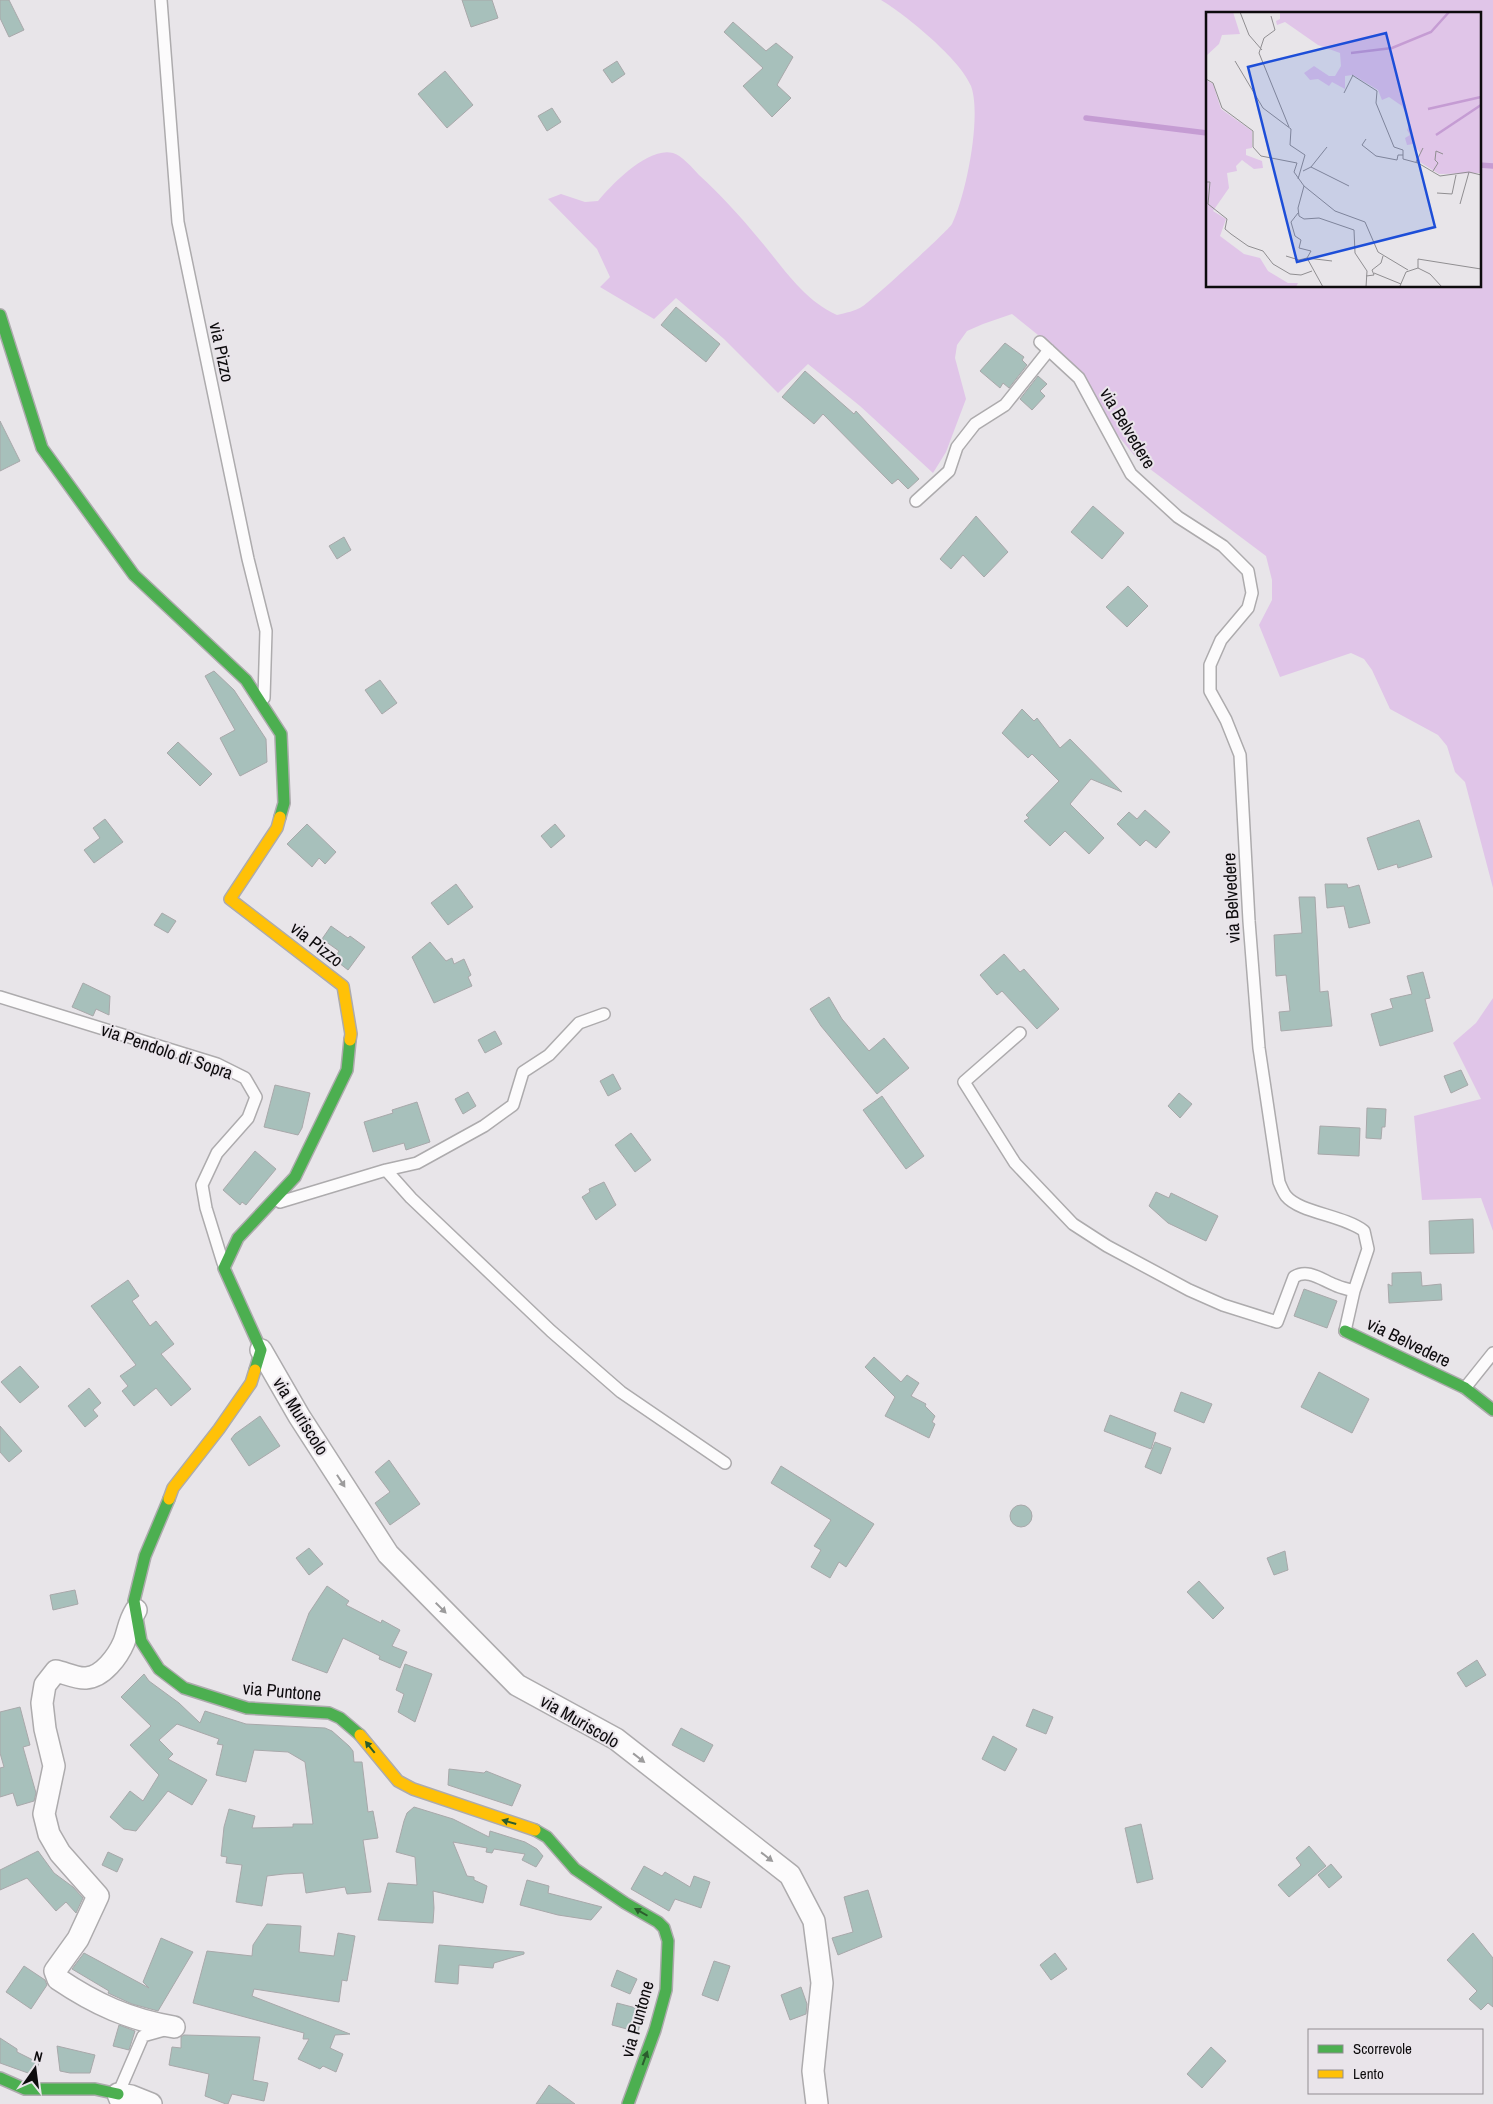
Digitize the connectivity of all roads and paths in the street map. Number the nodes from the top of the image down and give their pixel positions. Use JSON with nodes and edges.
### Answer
{"nodes":[{"id":1,"x":161,"y":0,"type":"edge"},
{"id":2,"x":0,"y":315,"type":"edge"},
{"id":3,"x":916,"y":501,"type":"dead end"},
{"id":4,"x":264,"y":708,"type":"junction"},
{"id":5,"x":0,"y":997,"type":"edge"},
{"id":6,"x":604,"y":1014,"type":"dead end"},
{"id":7,"x":1020,"y":1033,"type":"dead end"},
{"id":8,"x":386,"y":1170,"type":"junction"},
{"id":9,"x":266,"y":1207,"type":"junction"},
{"id":10,"x":224,"y":1268,"type":"junction"},
{"id":11,"x":1354,"y":1291,"type":"junction"},
{"id":12,"x":1345,"y":1330,"type":"joint"},
{"id":13,"x":261,"y":1350,"type":"junction"},
{"id":14,"x":1493,"y":1353,"type":"edge"},
{"id":15,"x":1466,"y":1388,"type":"junction"},
{"id":16,"x":1493,"y":1410,"type":"edge"},
{"id":17,"x":725,"y":1463,"type":"dead end"},
{"id":18,"x":136,"y":1610,"type":"junction"},
{"id":19,"x":174,"y":2027,"type":"joint"},
{"id":20,"x":0,"y":2078,"type":"edge"},
{"id":21,"x":120,"y":2099,"type":"edge"},
{"id":22,"x":151,"y":2104,"type":"edge"},
{"id":23,"x":628,"y":2104,"type":"edge"},
{"id":24,"x":817,"y":2104,"type":"edge"}],
"edges":[{"from":1,"to":4,"type":"lane","name":"via Pizzo"},
{"from":2,"to":4,"type":"street","name":"via Pizzo"},
{"from":3,"to":11,"type":"lane","name":"via Belvedere"},
{"from":4,"to":9,"type":"street","name":"via Pizzo"},
{"from":5,"to":10,"type":"lane","name":"via Pendolo di Sopra"},
{"from":6,"to":8,"type":"lane"},
{"from":7,"to":11,"type":"lane"},
{"from":8,"to":9,"type":"lane"},
{"from":8,"to":17,"type":"lane"},
{"from":9,"to":10,"type":"street","name":"via Pizzo"},
{"from":10,"to":13,"type":"street"},
{"from":11,"to":12,"type":"lane","name":"via Belvedere"},
{"from":12,"to":15,"type":"street","name":"via Belvedere"},
{"from":13,"to":18,"type":"street","name":"via Puntone"},
{"from":13,"to":24,"type":"street","name":"via Muriscolo","one_way":true},
{"from":14,"to":15,"type":"lane"},
{"from":15,"to":16,"type":"street","name":"via Belvedere"},
{"from":18,"to":19,"type":"street"},
{"from":23,"to":18,"type":"street","name":"via Puntone","one_way":true},
{"from":19,"to":21,"type":"lane"},
{"from":20,"to":21,"type":"street"},
{"from":21,"to":22,"type":"street"}]}
